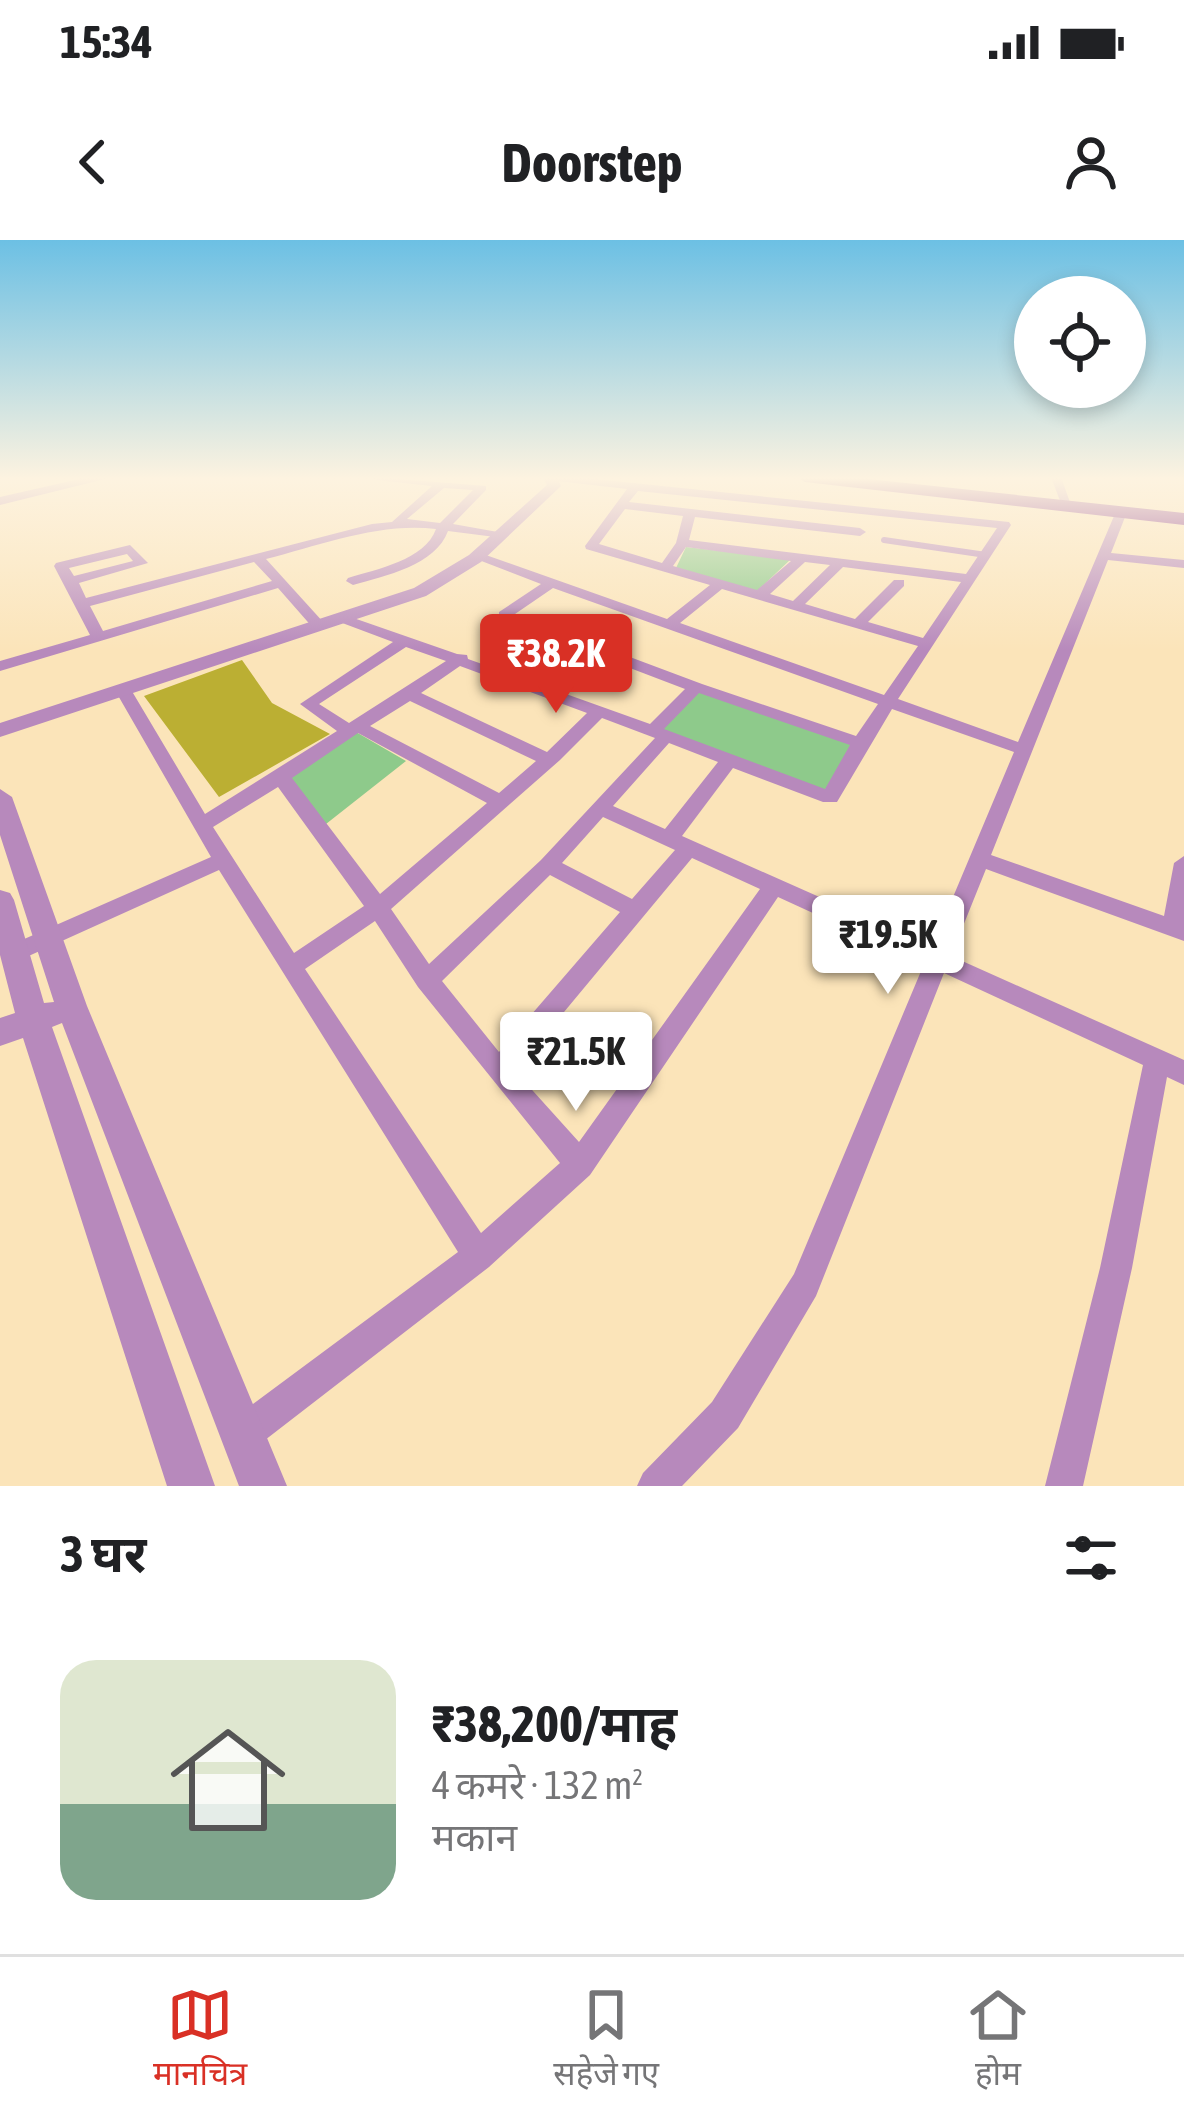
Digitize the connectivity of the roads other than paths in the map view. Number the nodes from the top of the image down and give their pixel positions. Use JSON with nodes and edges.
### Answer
{"nodes":[{"id":1,"x":340,"y":535,"type":"edge"},
{"id":2,"x":440,"y":535,"type":"edge"},
{"id":3,"x":502,"y":535,"type":"edge"},
{"id":4,"x":599,"y":535,"type":"edge"},
{"id":5,"x":684,"y":535,"type":"edge"},
{"id":6,"x":998,"y":535,"type":"edge"},
{"id":7,"x":1112,"y":535,"type":"edge"},
{"id":8,"x":884,"y":540,"type":"dead end"},
{"id":9,"x":682,"y":543,"type":"junction"},
{"id":10,"x":986,"y":554,"type":"junction"},
{"id":11,"x":257,"y":556,"type":"junction"},
{"id":12,"x":1104,"y":556,"type":"junction"},
{"id":13,"x":478,"y":557,"type":"junction"},
{"id":14,"x":802,"y":558,"type":"junction"},
{"id":15,"x":840,"y":563,"type":"junction"},
{"id":16,"x":1184,"y":564,"type":"edge"},
{"id":17,"x":665,"y":568,"type":"junction"},
{"id":18,"x":970,"y":579,"type":"junction"},
{"id":19,"x":71,"y":581,"type":"junction"},
{"id":20,"x":353,"y":581,"type":"dead end"},
{"id":21,"x":552,"y":583,"type":"junction"},
{"id":22,"x":281,"y":584,"type":"junction"},
{"id":23,"x":720,"y":584,"type":"junction"},
{"id":24,"x":898,"y":584,"type":"dead end"},
{"id":25,"x":759,"y":596,"type":"junction"},
{"id":26,"x":82,"y":604,"type":"junction"},
{"id":27,"x":795,"y":606,"type":"junction"},
{"id":28,"x":342,"y":618,"type":"junction"},
{"id":29,"x":858,"y":624,"type":"junction"},
{"id":30,"x":669,"y":625,"type":"junction"},
{"id":31,"x":320,"y":626,"type":"junction"},
{"id":32,"x":99,"y":637,"type":"junction"},
{"id":33,"x":406,"y":640,"type":"junction"},
{"id":34,"x":927,"y":644,"type":"junction"},
{"id":35,"x":461,"y":658,"type":"junction"},
{"id":36,"x":0,"y":666,"type":"edge"},
{"id":37,"x":696,"y":687,"type":"junction"},
{"id":38,"x":124,"y":692,"type":"junction"},
{"id":39,"x":410,"y":694,"type":"junction"},
{"id":40,"x":886,"y":701,"type":"junction"},
{"id":41,"x":599,"y":711,"type":"junction"},
{"id":42,"x":353,"y":728,"type":"junction"},
{"id":43,"x":0,"y":730,"type":"edge"},
{"id":44,"x":660,"y":734,"type":"junction"},
{"id":45,"x":860,"y":743,"type":"junction"},
{"id":46,"x":1022,"y":749,"type":"junction"},
{"id":47,"x":549,"y":760,"type":"junction"},
{"id":48,"x":730,"y":760,"type":"junction"},
{"id":49,"x":281,"y":777,"type":"junction"},
{"id":50,"x":0,"y":797,"type":"edge"},
{"id":51,"x":501,"y":802,"type":"junction"},
{"id":52,"x":600,"y":808,"type":"junction"},
{"id":53,"x":202,"y":825,"type":"junction"},
{"id":54,"x":679,"y":843,"type":"junction"},
{"id":55,"x":977,"y":858,"type":"junction"},
{"id":56,"x":224,"y":860,"type":"junction"},
{"id":57,"x":1184,"y":863,"type":"edge"},
{"id":58,"x":548,"y":865,"type":"junction"},
{"id":59,"x":774,"y":886,"type":"junction"},
{"id":60,"x":0,"y":900,"type":"edge"},
{"id":61,"x":378,"y":908,"type":"junction"},
{"id":62,"x":635,"y":910,"type":"junction"},
{"id":63,"x":1179,"y":929,"type":"edge"},
{"id":64,"x":31,"y":946,"type":"junction"},
{"id":65,"x":937,"y":958,"type":"junction"},
{"id":66,"x":291,"y":968,"type":"junction"},
{"id":67,"x":428,"y":980,"type":"junction"},
{"id":68,"x":32,"y":1007,"type":"edge"},
{"id":69,"x":1170,"y":1066,"type":"edge"},
{"id":70,"x":500,"y":1071,"type":"junction"},
{"id":71,"x":580,"y":1165,"type":"junction"},
{"id":72,"x":478,"y":1256,"type":"junction"},
{"id":73,"x":243,"y":1434,"type":"junction"},
{"id":74,"x":191,"y":1486,"type":"edge"},
{"id":75,"x":262,"y":1486,"type":"edge"},
{"id":76,"x":656,"y":1486,"type":"edge"},
{"id":77,"x":1064,"y":1486,"type":"edge"}],
"edges":[{"from":1,"to":11,"type":"street"},
{"from":2,"to":20,"type":"street"},
{"from":3,"to":13,"type":"street"},
{"from":4,"to":17,"type":"street"},
{"from":5,"to":9,"type":"street"},
{"from":6,"to":10,"type":"street"},
{"from":7,"to":12,"type":"street"},
{"from":8,"to":10,"type":"lane"},
{"from":9,"to":14,"type":"street"},
{"from":9,"to":17,"type":"street"},
{"from":10,"to":18,"type":"street"},
{"from":11,"to":22,"type":"street"},
{"from":11,"to":26,"type":"street"},
{"from":12,"to":16,"type":"street"},
{"from":12,"to":46,"type":"street"},
{"from":13,"to":21,"type":"street"},
{"from":13,"to":28,"type":"street"},
{"from":14,"to":15,"type":"street"},
{"from":14,"to":25,"type":"street"},
{"from":15,"to":18,"type":"street"},
{"from":15,"to":27,"type":"street"},
{"from":17,"to":23,"type":"street"},
{"from":18,"to":34,"type":"street"},
{"from":19,"to":19,"type":"street"},
{"from":19,"to":26,"type":"street"},
{"from":21,"to":30,"type":"street"},
{"from":21,"to":37,"type":"street"},
{"from":22,"to":31,"type":"street"},
{"from":22,"to":32,"type":"street"},
{"from":23,"to":25,"type":"street"},
{"from":23,"to":30,"type":"street"},
{"from":24,"to":29,"type":"street"},
{"from":25,"to":27,"type":"street"},
{"from":26,"to":32,"type":"street"},
{"from":27,"to":29,"type":"street"},
{"from":28,"to":31,"type":"street"},
{"from":28,"to":33,"type":"street"},
{"from":29,"to":34,"type":"street"},
{"from":30,"to":40,"type":"street"},
{"from":31,"to":38,"type":"street"},
{"from":32,"to":36,"type":"street"},
{"from":33,"to":35,"type":"street"},
{"from":33,"to":42,"type":"street"},
{"from":34,"to":40,"type":"street"},
{"from":35,"to":39,"type":"street"},
{"from":35,"to":41,"type":"street"},
{"from":37,"to":44,"type":"street"},
{"from":37,"to":45,"type":"street"},
{"from":38,"to":43,"type":"street"},
{"from":38,"to":53,"type":"street"},
{"from":39,"to":42,"type":"street"},
{"from":39,"to":47,"type":"street"},
{"from":40,"to":45,"type":"street"},
{"from":40,"to":46,"type":"street"},
{"from":41,"to":44,"type":"street"},
{"from":41,"to":47,"type":"street"},
{"from":42,"to":49,"type":"street"},
{"from":42,"to":51,"type":"street"},
{"from":44,"to":48,"type":"street"},
{"from":44,"to":52,"type":"street"},
{"from":45,"to":48,"type":"street"},
{"from":46,"to":55,"type":"street"},
{"from":47,"to":51,"type":"street"},
{"from":48,"to":54,"type":"street"},
{"from":49,"to":53,"type":"street"},
{"from":49,"to":61,"type":"street"},
{"from":50,"to":64,"type":"street"},
{"from":51,"to":61,"type":"street"},
{"from":52,"to":54,"type":"street"},
{"from":52,"to":58,"type":"street"},
{"from":53,"to":56,"type":"street"},
{"from":54,"to":59,"type":"street"},
{"from":54,"to":62,"type":"street"},
{"from":55,"to":63,"type":"street"},
{"from":55,"to":65,"type":"street"},
{"from":56,"to":64,"type":"street"},
{"from":56,"to":66,"type":"street"},
{"from":57,"to":63,"type":"street"},
{"from":58,"to":62,"type":"street"},
{"from":58,"to":67,"type":"street"},
{"from":59,"to":65,"type":"street"},
{"from":59,"to":71,"type":"street"},
{"from":60,"to":64,"type":"street"},
{"from":61,"to":66,"type":"street"},
{"from":61,"to":67,"type":"street"},
{"from":62,"to":70,"type":"street"},
{"from":64,"to":68,"type":"street"},
{"from":65,"to":69,"type":"street"},
{"from":65,"to":76,"type":"street"},
{"from":66,"to":72,"type":"street"},
{"from":67,"to":70,"type":"street"},
{"from":68,"to":73,"type":"street"},
{"from":68,"to":74,"type":"street"},
{"from":69,"to":77,"type":"street"},
{"from":70,"to":71,"type":"street"},
{"from":71,"to":72,"type":"street"},
{"from":72,"to":73,"type":"street"},
{"from":73,"to":75,"type":"street"}]}
